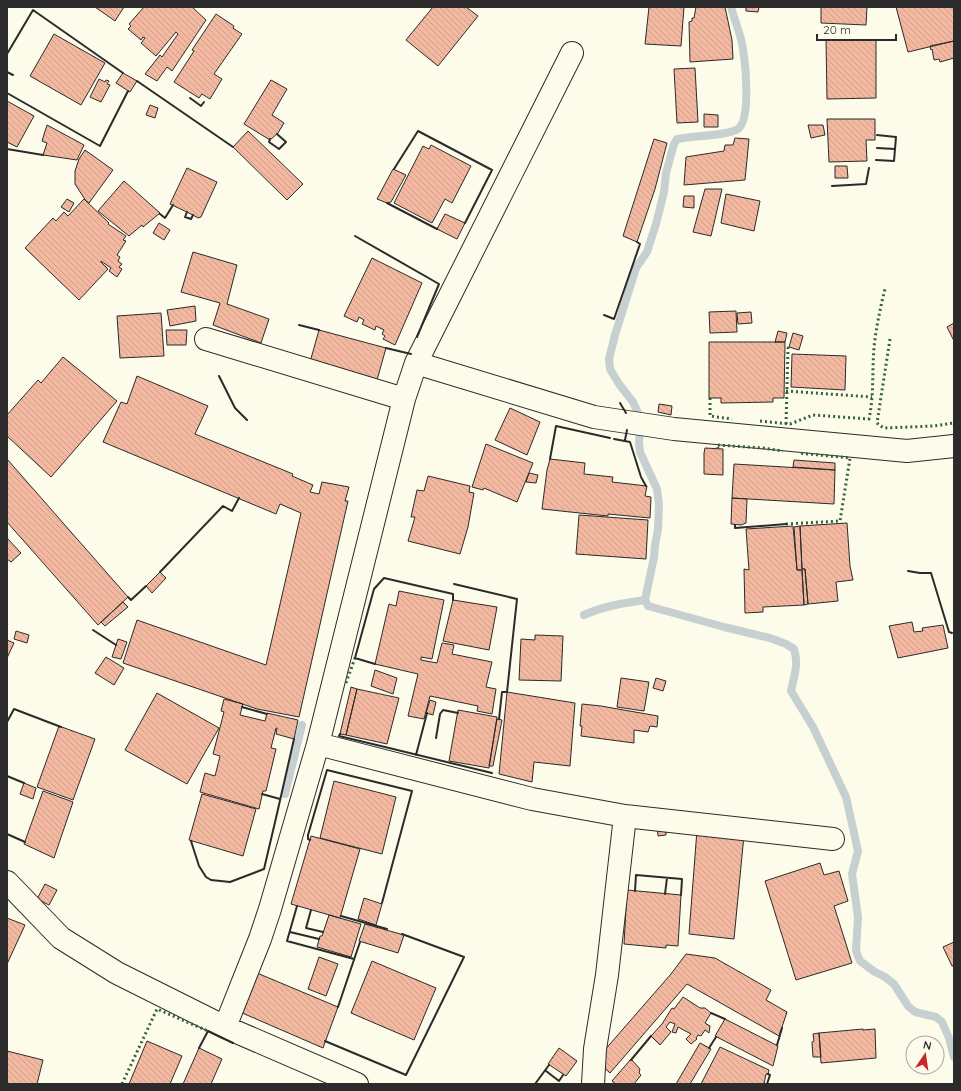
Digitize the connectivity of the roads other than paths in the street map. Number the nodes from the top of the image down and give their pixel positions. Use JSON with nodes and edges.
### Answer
{"nodes":[{"id":1,"x":572,"y":52,"type":"dead end"},
{"id":2,"x":206,"y":339,"type":"dead end"},
{"id":3,"x":416,"y":363,"type":"junction"},
{"id":4,"x":404,"y":399,"type":"junction"},
{"id":5,"x":954,"y":446,"type":"edge"},
{"id":6,"x":318,"y":744,"type":"junction"},
{"id":7,"x":625,"y":816,"type":"junction"},
{"id":8,"x":833,"y":839,"type":"dead end"},
{"id":9,"x":7,"y":882,"type":"edge"},
{"id":10,"x":225,"y":1027,"type":"junction"},
{"id":11,"x":357,"y":1084,"type":"edge"},
{"id":12,"x":593,"y":1084,"type":"edge"}],
"edges":[{"from":1,"to":3,"type":"street"},
{"from":2,"to":4,"type":"street"},
{"from":3,"to":4,"type":"street"},
{"from":3,"to":5,"type":"street"},
{"from":4,"to":6,"type":"street"},
{"from":6,"to":7,"type":"street"},
{"from":6,"to":10,"type":"street"},
{"from":7,"to":8,"type":"street"},
{"from":7,"to":12,"type":"street"},
{"from":9,"to":10,"type":"street"},
{"from":10,"to":11,"type":"street"}]}
